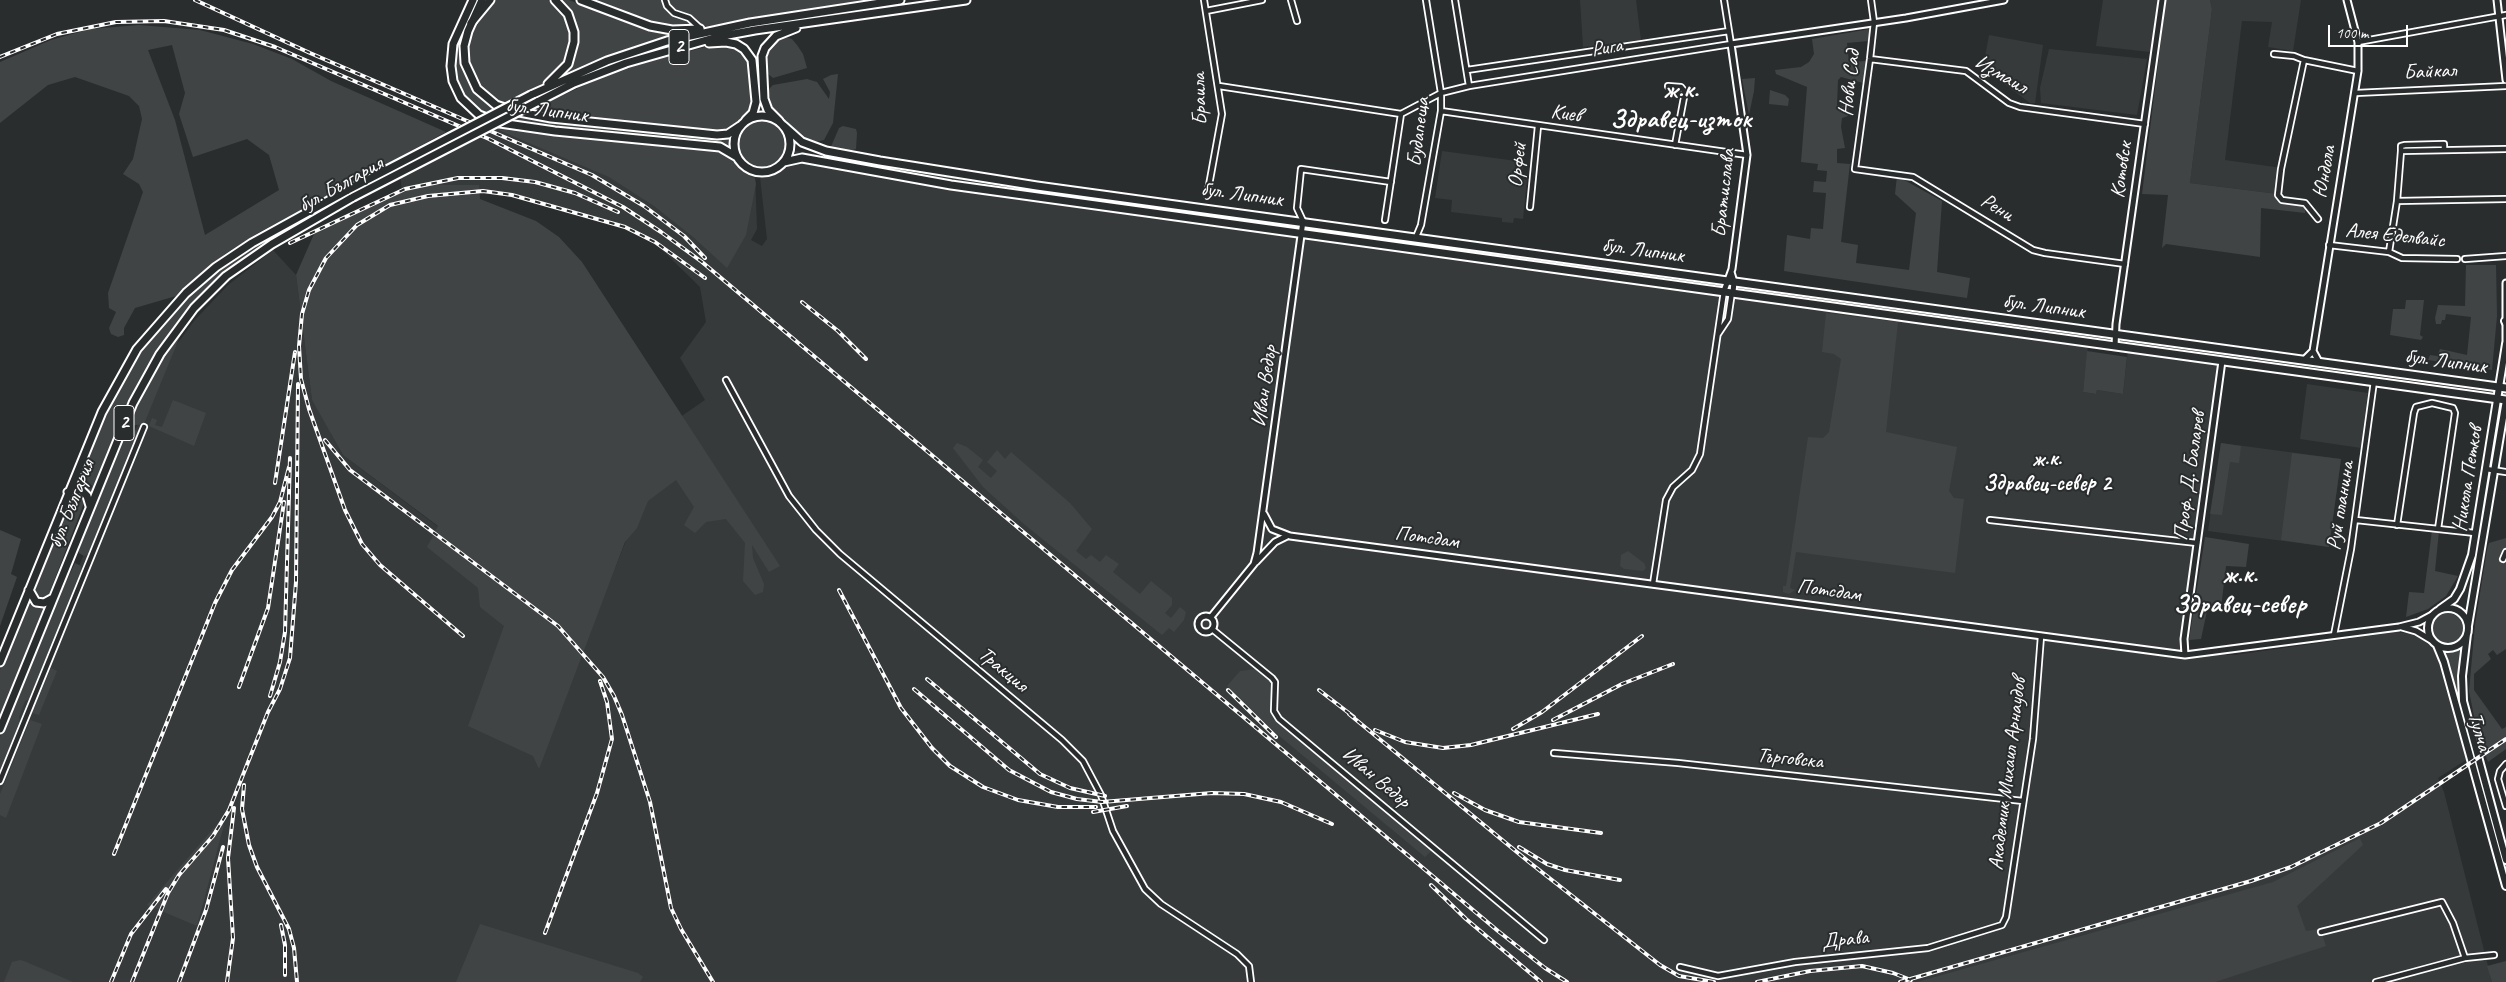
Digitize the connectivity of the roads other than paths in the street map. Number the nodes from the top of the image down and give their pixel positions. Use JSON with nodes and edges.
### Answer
{"nodes":[{"id":1,"x":482,"y":0,"type":"edge"},
{"id":2,"x":490,"y":0,"type":"edge"},
{"id":3,"x":555,"y":0,"type":"edge"},
{"id":4,"x":581,"y":0,"type":"edge"},
{"id":5,"x":665,"y":0,"type":"edge"},
{"id":6,"x":900,"y":0,"type":"edge"},
{"id":7,"x":966,"y":0,"type":"edge"},
{"id":8,"x":1204,"y":0,"type":"edge"},
{"id":9,"x":1262,"y":0,"type":"edge"},
{"id":10,"x":1291,"y":0,"type":"edge"},
{"id":11,"x":1426,"y":0,"type":"edge"},
{"id":12,"x":1456,"y":0,"type":"edge"},
{"id":13,"x":1724,"y":0,"type":"edge"},
{"id":14,"x":1871,"y":0,"type":"edge"},
{"id":15,"x":2004,"y":0,"type":"edge"},
{"id":16,"x":2162,"y":0,"type":"edge"},
{"id":17,"x":2348,"y":0,"type":"edge"},
{"id":18,"x":2497,"y":0,"type":"edge"},
{"id":19,"x":472,"y":1,"type":"edge"},
{"id":20,"x":1989,"y":2,"type":"edge"},
{"id":21,"x":1206,"y":11,"type":"junction"},
{"id":22,"x":2506,"y":15,"type":"edge"},
{"id":23,"x":2499,"y":16,"type":"junction"},
{"id":24,"x":829,"y":20,"type":"junction"},
{"id":25,"x":1297,"y":21,"type":"dead end"},
{"id":26,"x":1874,"y":22,"type":"junction"},
{"id":27,"x":471,"y":23,"type":"junction"},
{"id":28,"x":735,"y":25,"type":"junction"},
{"id":29,"x":701,"y":29,"type":"junction"},
{"id":30,"x":1729,"y":31,"type":"junction"},
{"id":31,"x":2358,"y":42,"type":"junction"},
{"id":32,"x":1731,"y":44,"type":"junction"},
{"id":33,"x":679,"y":47,"type":"junction"},
{"id":34,"x":2274,"y":54,"type":"dead end"},
{"id":35,"x":1870,"y":59,"type":"junction"},
{"id":36,"x":2304,"y":60,"type":"junction"},
{"id":37,"x":1467,"y":70,"type":"junction"},
{"id":38,"x":2358,"y":71,"type":"junction"},
{"id":39,"x":2506,"y":80,"type":"edge"},
{"id":40,"x":1219,"y":86,"type":"junction"},
{"id":41,"x":1469,"y":86,"type":"junction"},
{"id":42,"x":1668,"y":86,"type":"dead end"},
{"id":43,"x":2506,"y":86,"type":"edge"},
{"id":44,"x":1441,"y":93,"type":"junction"},
{"id":45,"x":2356,"y":93,"type":"junction"},
{"id":46,"x":531,"y":95,"type":"junction"},
{"id":47,"x":1441,"y":111,"type":"junction"},
{"id":48,"x":1401,"y":114,"type":"junction"},
{"id":49,"x":746,"y":120,"type":"junction"},
{"id":50,"x":781,"y":124,"type":"junction"},
{"id":51,"x":2146,"y":124,"type":"junction"},
{"id":52,"x":740,"y":126,"type":"junction"},
{"id":53,"x":1538,"y":126,"type":"junction"},
{"id":54,"x":1675,"y":145,"type":"junction"},
{"id":55,"x":2506,"y":149,"type":"edge"},
{"id":56,"x":1747,"y":155,"type":"junction"},
{"id":57,"x":737,"y":157,"type":"junction"},
{"id":58,"x":784,"y":162,"type":"junction"},
{"id":59,"x":1856,"y":169,"type":"joint"},
{"id":60,"x":1391,"y":182,"type":"junction"},
{"id":61,"x":1036,"y":186,"type":"junction"},
{"id":62,"x":1207,"y":196,"type":"dead end"},
{"id":63,"x":1035,"y":197,"type":"junction"},
{"id":64,"x":2506,"y":199,"type":"edge"},
{"id":65,"x":2397,"y":201,"type":"junction"},
{"id":66,"x":1530,"y":207,"type":"dead end"},
{"id":67,"x":2318,"y":219,"type":"dead end"},
{"id":68,"x":1385,"y":220,"type":"dead end"},
{"id":69,"x":1303,"y":221,"type":"junction"},
{"id":70,"x":1302,"y":233,"type":"junction"},
{"id":71,"x":1416,"y":237,"type":"junction"},
{"id":72,"x":2329,"y":245,"type":"junction"},
{"id":73,"x":2389,"y":252,"type":"junction"},
{"id":74,"x":2506,"y":256,"type":"edge"},
{"id":75,"x":2457,"y":259,"type":"dead end"},
{"id":76,"x":2465,"y":259,"type":"dead end"},
{"id":77,"x":2125,"y":264,"type":"junction"},
{"id":78,"x":1731,"y":272,"type":"junction"},
{"id":79,"x":1726,"y":281,"type":"junction"},
{"id":80,"x":1734,"y":282,"type":"junction"},
{"id":81,"x":2506,"y":283,"type":"edge"},
{"id":82,"x":1724,"y":291,"type":"junction"},
{"id":83,"x":1733,"y":292,"type":"junction"},
{"id":84,"x":2506,"y":322,"type":"edge"},
{"id":85,"x":1717,"y":335,"type":"junction"},
{"id":86,"x":2116,"y":335,"type":"junction"},
{"id":87,"x":2506,"y":344,"type":"edge"},
{"id":88,"x":2115,"y":346,"type":"junction"},
{"id":89,"x":2313,"y":351,"type":"junction"},
{"id":90,"x":2304,"y":360,"type":"junction"},
{"id":91,"x":2222,"y":361,"type":"junction"},
{"id":92,"x":2319,"y":362,"type":"junction"},
{"id":93,"x":726,"y":380,"type":"dead end"},
{"id":94,"x":2374,"y":381,"type":"junction"},
{"id":95,"x":2502,"y":387,"type":"edge"},
{"id":96,"x":2497,"y":399,"type":"junction"},
{"id":97,"x":2506,"y":400,"type":"edge"},
{"id":98,"x":144,"y":427,"type":"dead end"},
{"id":99,"x":2486,"y":469,"type":"junction"},
{"id":100,"x":2495,"y":470,"type":"junction"},
{"id":101,"x":2506,"y":472,"type":"edge"},
{"id":102,"x":68,"y":492,"type":"junction"},
{"id":103,"x":91,"y":507,"type":"junction"},
{"id":104,"x":1264,"y":514,"type":"junction"},
{"id":105,"x":1990,"y":520,"type":"dead end"},
{"id":106,"x":2356,"y":520,"type":"junction"},
{"id":107,"x":2397,"y":525,"type":"junction"},
{"id":108,"x":2438,"y":529,"type":"junction"},
{"id":109,"x":2475,"y":533,"type":"junction"},
{"id":110,"x":1290,"y":536,"type":"junction"},
{"id":111,"x":2197,"y":543,"type":"junction"},
{"id":112,"x":2506,"y":552,"type":"edge"},
{"id":113,"x":2503,"y":559,"type":"dead end"},
{"id":114,"x":1254,"y":564,"type":"junction"},
{"id":115,"x":1653,"y":584,"type":"junction"},
{"id":116,"x":29,"y":590,"type":"junction"},
{"id":117,"x":53,"y":598,"type":"junction"},
{"id":118,"x":2440,"y":609,"type":"junction"},
{"id":119,"x":2434,"y":614,"type":"junction"},
{"id":120,"x":1210,"y":617,"type":"junction"},
{"id":121,"x":2468,"y":626,"type":"junction"},
{"id":122,"x":2399,"y":627,"type":"junction"},
{"id":123,"x":1212,"y":629,"type":"junction"},
{"id":124,"x":2467,"y":634,"type":"junction"},
{"id":125,"x":2334,"y":635,"type":"junction"},
{"id":126,"x":2041,"y":636,"type":"junction"},
{"id":127,"x":2431,"y":640,"type":"junction"},
{"id":128,"x":2437,"y":645,"type":"junction"},
{"id":129,"x":2185,"y":654,"type":"junction"},
{"id":130,"x":0,"y":662,"type":"edge"},
{"id":131,"x":0,"y":729,"type":"edge"},
{"id":132,"x":1554,"y":753,"type":"dead end"},
{"id":133,"x":2506,"y":764,"type":"edge"},
{"id":134,"x":0,"y":781,"type":"edge"},
{"id":135,"x":2023,"y":802,"type":"junction"},
{"id":136,"x":2506,"y":806,"type":"edge"},
{"id":137,"x":2506,"y":860,"type":"edge"},
{"id":138,"x":2506,"y":886,"type":"edge"},
{"id":139,"x":2006,"y":917,"type":"joint"},
{"id":140,"x":2321,"y":932,"type":"dead end"},
{"id":141,"x":1544,"y":940,"type":"dead end"},
{"id":142,"x":2494,"y":955,"type":"dead end"},
{"id":143,"x":2465,"y":958,"type":"junction"},
{"id":144,"x":1680,"y":967,"type":"dead end"},
{"id":145,"x":1251,"y":982,"type":"edge"},
{"id":146,"x":2376,"y":982,"type":"edge"}],
"edges":[{"from":1,"to":27,"type":"main road","name":"бул. Липник"},
{"from":2,"to":27,"type":"main road"},
{"from":3,"to":46,"type":"main road"},
{"from":4,"to":29,"type":"main road"},
{"from":5,"to":29,"type":"street"},
{"from":6,"to":28,"type":"main road","name":"бул. България","number":"2"},
{"from":7,"to":24,"type":"main road","name":"бул. България","number":"2"},
{"from":8,"to":21,"type":"street","name":"Браила"},
{"from":9,"to":21,"type":"street"},
{"from":10,"to":25,"type":"street"},
{"from":11,"to":44,"type":"street","name":"Будапеща"},
{"from":12,"to":37,"type":"street"},
{"from":13,"to":30,"type":"street","name":"Братислава"},
{"from":14,"to":26,"type":"street","name":"Нови Сад"},
{"from":15,"to":20,"type":"street","name":"Рига"},
{"from":16,"to":51,"type":"street","name":"Котовск"},
{"from":17,"to":31,"type":"street","name":"Юндола"},
{"from":18,"to":23,"type":"street"},
{"from":19,"to":57,"type":"main road","name":"бул. Липник"},
{"from":20,"to":26,"type":"street","name":"Рига"},
{"from":21,"to":40,"type":"street","name":"Браила"},
{"from":22,"to":23,"type":"street"},
{"from":23,"to":31,"type":"street"},
{"from":23,"to":39,"type":"street"},
{"from":24,"to":33,"type":"main road","name":"бул. България","number":"2"},
{"from":24,"to":50,"type":"main road"},
{"from":26,"to":32,"type":"street","name":"Рига"},
{"from":26,"to":35,"type":"street","name":"Нови Сад"},
{"from":27,"to":52,"type":"main road","name":"бул. Липник"},
{"from":28,"to":29,"type":"main road"},
{"from":28,"to":46,"type":"main road","name":"бул. България","number":"2"},
{"from":30,"to":32,"type":"street","name":"Братислава"},
{"from":30,"to":37,"type":"street"},
{"from":31,"to":38,"type":"street","name":"Юндола"},
{"from":32,"to":41,"type":"street","name":"Рига"},
{"from":32,"to":56,"type":"street","name":"Братислава"},
{"from":33,"to":49,"type":"main road"},
{"from":33,"to":103,"type":"main road","name":"бул. България","number":"2","bridge":true},
{"from":34,"to":36,"type":"street"},
{"from":35,"to":51,"type":"street","name":"Измаил"},
{"from":35,"to":59,"type":"street","name":"Нови Сад"},
{"from":36,"to":38,"type":"street"},
{"from":36,"to":67,"type":"street"},
{"from":37,"to":41,"type":"street"},
{"from":38,"to":45,"type":"street","name":"Юндола"},
{"from":40,"to":48,"type":"street"},
{"from":40,"to":62,"type":"street","name":"Браила"},
{"from":41,"to":44,"type":"street","name":"Рига"},
{"from":42,"to":54,"type":"street"},
{"from":43,"to":45,"type":"street","name":"Байкал"},
{"from":44,"to":47,"type":"street","name":"Будапеща"},
{"from":44,"to":48,"type":"street","name":"Рига"},
{"from":45,"to":72,"type":"street","name":"Юндола"},
{"from":46,"to":102,"type":"main road","name":"бул. България","number":"2","bridge":true},
{"from":47,"to":53,"type":"street","name":"Киев"},
{"from":47,"to":71,"type":"street","name":"Будапеща"},
{"from":48,"to":60,"type":"street"},
{"from":49,"to":50,"type":"main road"},
{"from":49,"to":52,"type":"main road"},
{"from":50,"to":58,"type":"main road"},
{"from":50,"to":61,"type":"main road","name":"бул. Липник"},
{"from":51,"to":77,"type":"street","name":"Котовск"},
{"from":52,"to":57,"type":"main road"},
{"from":53,"to":54,"type":"street","name":"Киев"},
{"from":53,"to":66,"type":"street","name":"Орфей"},
{"from":54,"to":56,"type":"street","name":"Киев"},
{"from":55,"to":65,"type":"street"},
{"from":56,"to":78,"type":"street","name":"Братислава"},
{"from":57,"to":58,"type":"main road"},
{"from":58,"to":63,"type":"main road","name":"бул. Липник"},
{"from":59,"to":77,"type":"street","name":"Рени"},
{"from":60,"to":68,"type":"street"},
{"from":60,"to":69,"type":"street"},
{"from":61,"to":63,"type":"main road"},
{"from":61,"to":69,"type":"main road","name":"бул. Липник"},
{"from":63,"to":70,"type":"main road","name":"бул. Липник"},
{"from":64,"to":65,"type":"street"},
{"from":65,"to":73,"type":"street"},
{"from":69,"to":70,"type":"street","name":"Иван Ведър"},
{"from":69,"to":71,"type":"main road","name":"бул. Липник"},
{"from":70,"to":82,"type":"main road","name":"бул. Липник"},
{"from":70,"to":104,"type":"street","name":"Иван Ведър"},
{"from":71,"to":79,"type":"main road","name":"бул. Липник"},
{"from":72,"to":73,"type":"street","name":"Алея Еделвайс"},
{"from":72,"to":89,"type":"street","name":"Юндола"},
{"from":73,"to":75,"type":"street","name":"Алея Еделвайс"},
{"from":74,"to":76,"type":"street","name":"Алея Еделвайс"},
{"from":77,"to":86,"type":"street","name":"Котовск"},
{"from":78,"to":79,"type":"street"},
{"from":78,"to":80,"type":"street"},
{"from":79,"to":80,"type":"main road","name":"бул. Липник"},
{"from":79,"to":82,"type":"street"},
{"from":80,"to":83,"type":"street"},
{"from":80,"to":86,"type":"main road","name":"бул. Липник"},
{"from":81,"to":84,"type":"street"},
{"from":82,"to":83,"type":"main road","name":"бул. Липник"},
{"from":82,"to":85,"type":"street"},
{"from":83,"to":85,"type":"street"},
{"from":83,"to":88,"type":"main road","name":"бул. Липник"},
{"from":84,"to":87,"type":"street"},
{"from":85,"to":115,"type":"street"},
{"from":86,"to":88,"type":"street","name":"Котовск"},
{"from":86,"to":90,"type":"main road","name":"бул. Липник"},
{"from":87,"to":95,"type":"main road","name":"Никола Петков"},
{"from":88,"to":91,"type":"main road","name":"бул. Липник"},
{"from":89,"to":90,"type":"street"},
{"from":89,"to":92,"type":"street"},
{"from":90,"to":92,"type":"main road","name":"бул. Липник"},
{"from":91,"to":94,"type":"main road","name":"бул. Липник"},
{"from":91,"to":111,"type":"street","name":"Проф. Д. Баларев"},
{"from":92,"to":95,"type":"main road","name":"бул. Липник"},
{"from":93,"to":145,"type":"street","name":"Тракция"},
{"from":94,"to":96,"type":"main road","name":"бул. Липник"},
{"from":94,"to":106,"type":"street","name":"Руй планина"},
{"from":95,"to":96,"type":"main road","name":"Никола Петков"},
{"from":96,"to":97,"type":"main road","name":"бул. Липник"},
{"from":96,"to":99,"type":"main road","name":"Никола Петков"},
{"from":97,"to":100,"type":"main road","name":"Никола Петков"},
{"from":98,"to":134,"type":"street"},
{"from":99,"to":100,"type":"street"},
{"from":99,"to":109,"type":"main road","name":"Никола Петков"},
{"from":100,"to":101,"type":"street"},
{"from":100,"to":121,"type":"main road","name":"Никола Петков"},
{"from":102,"to":103,"type":"main road"},
{"from":102,"to":116,"type":"main road","name":"бул. България","number":"2"},
{"from":103,"to":117,"type":"main road","name":"бул. България","number":"2"},
{"from":104,"to":110,"type":"street","name":"Потсдам"},
{"from":104,"to":114,"type":"street","name":"Иван Ведър"},
{"from":105,"to":111,"type":"street"},
{"from":106,"to":107,"type":"street"},
{"from":106,"to":125,"type":"street","name":"Руй планина"},
{"from":107,"to":108,"type":"street"},
{"from":107,"to":108,"type":"street"},
{"from":108,"to":109,"type":"street"},
{"from":109,"to":118,"type":"main road","name":"Никола Петков"},
{"from":110,"to":114,"type":"street"},
{"from":110,"to":115,"type":"street","name":"Потсдам"},
{"from":111,"to":129,"type":"street","name":"Проф. Д. Баларев"},
{"from":112,"to":113,"type":"street"},
{"from":114,"to":120,"type":"street","name":"Иван Ведър"},
{"from":115,"to":126,"type":"street","name":"Потсдам"},
{"from":116,"to":117,"type":"main road"},
{"from":116,"to":130,"type":"main road","name":"бул. България","number":"2"},
{"from":117,"to":131,"type":"main road","name":"бул. България","number":"2"},
{"from":118,"to":119,"type":"main road"},
{"from":118,"to":121,"type":"main road"},
{"from":119,"to":122,"type":"street","name":"Потсдам"},
{"from":119,"to":127,"type":"main road"},
{"from":120,"to":123,"type":"street"},
{"from":120,"to":123,"type":"street"},
{"from":121,"to":124,"type":"main road"},
{"from":122,"to":125,"type":"street","name":"Потсдам"},
{"from":122,"to":127,"type":"street","name":"Потсдам"},
{"from":123,"to":141,"type":"street","name":"Иван Ведър"},
{"from":124,"to":128,"type":"main road"},
{"from":124,"to":137,"type":"main road","name":"Тулча"},
{"from":125,"to":129,"type":"street","name":"Потсдам"},
{"from":126,"to":129,"type":"street","name":"Потсдам"},
{"from":126,"to":135,"type":"street","name":"Академик Михаил Арнаудов"},
{"from":127,"to":128,"type":"main road"},
{"from":128,"to":138,"type":"main road","name":"Тулча"},
{"from":132,"to":135,"type":"street","name":"Търговска"},
{"from":133,"to":136,"type":"street"},
{"from":135,"to":139,"type":"street","name":"Академик Михаил Арнаудов"},
{"from":139,"to":144,"type":"street","name":"Драва"},
{"from":140,"to":143,"type":"street"},
{"from":142,"to":143,"type":"street"},
{"from":143,"to":146,"type":"street"}]}
